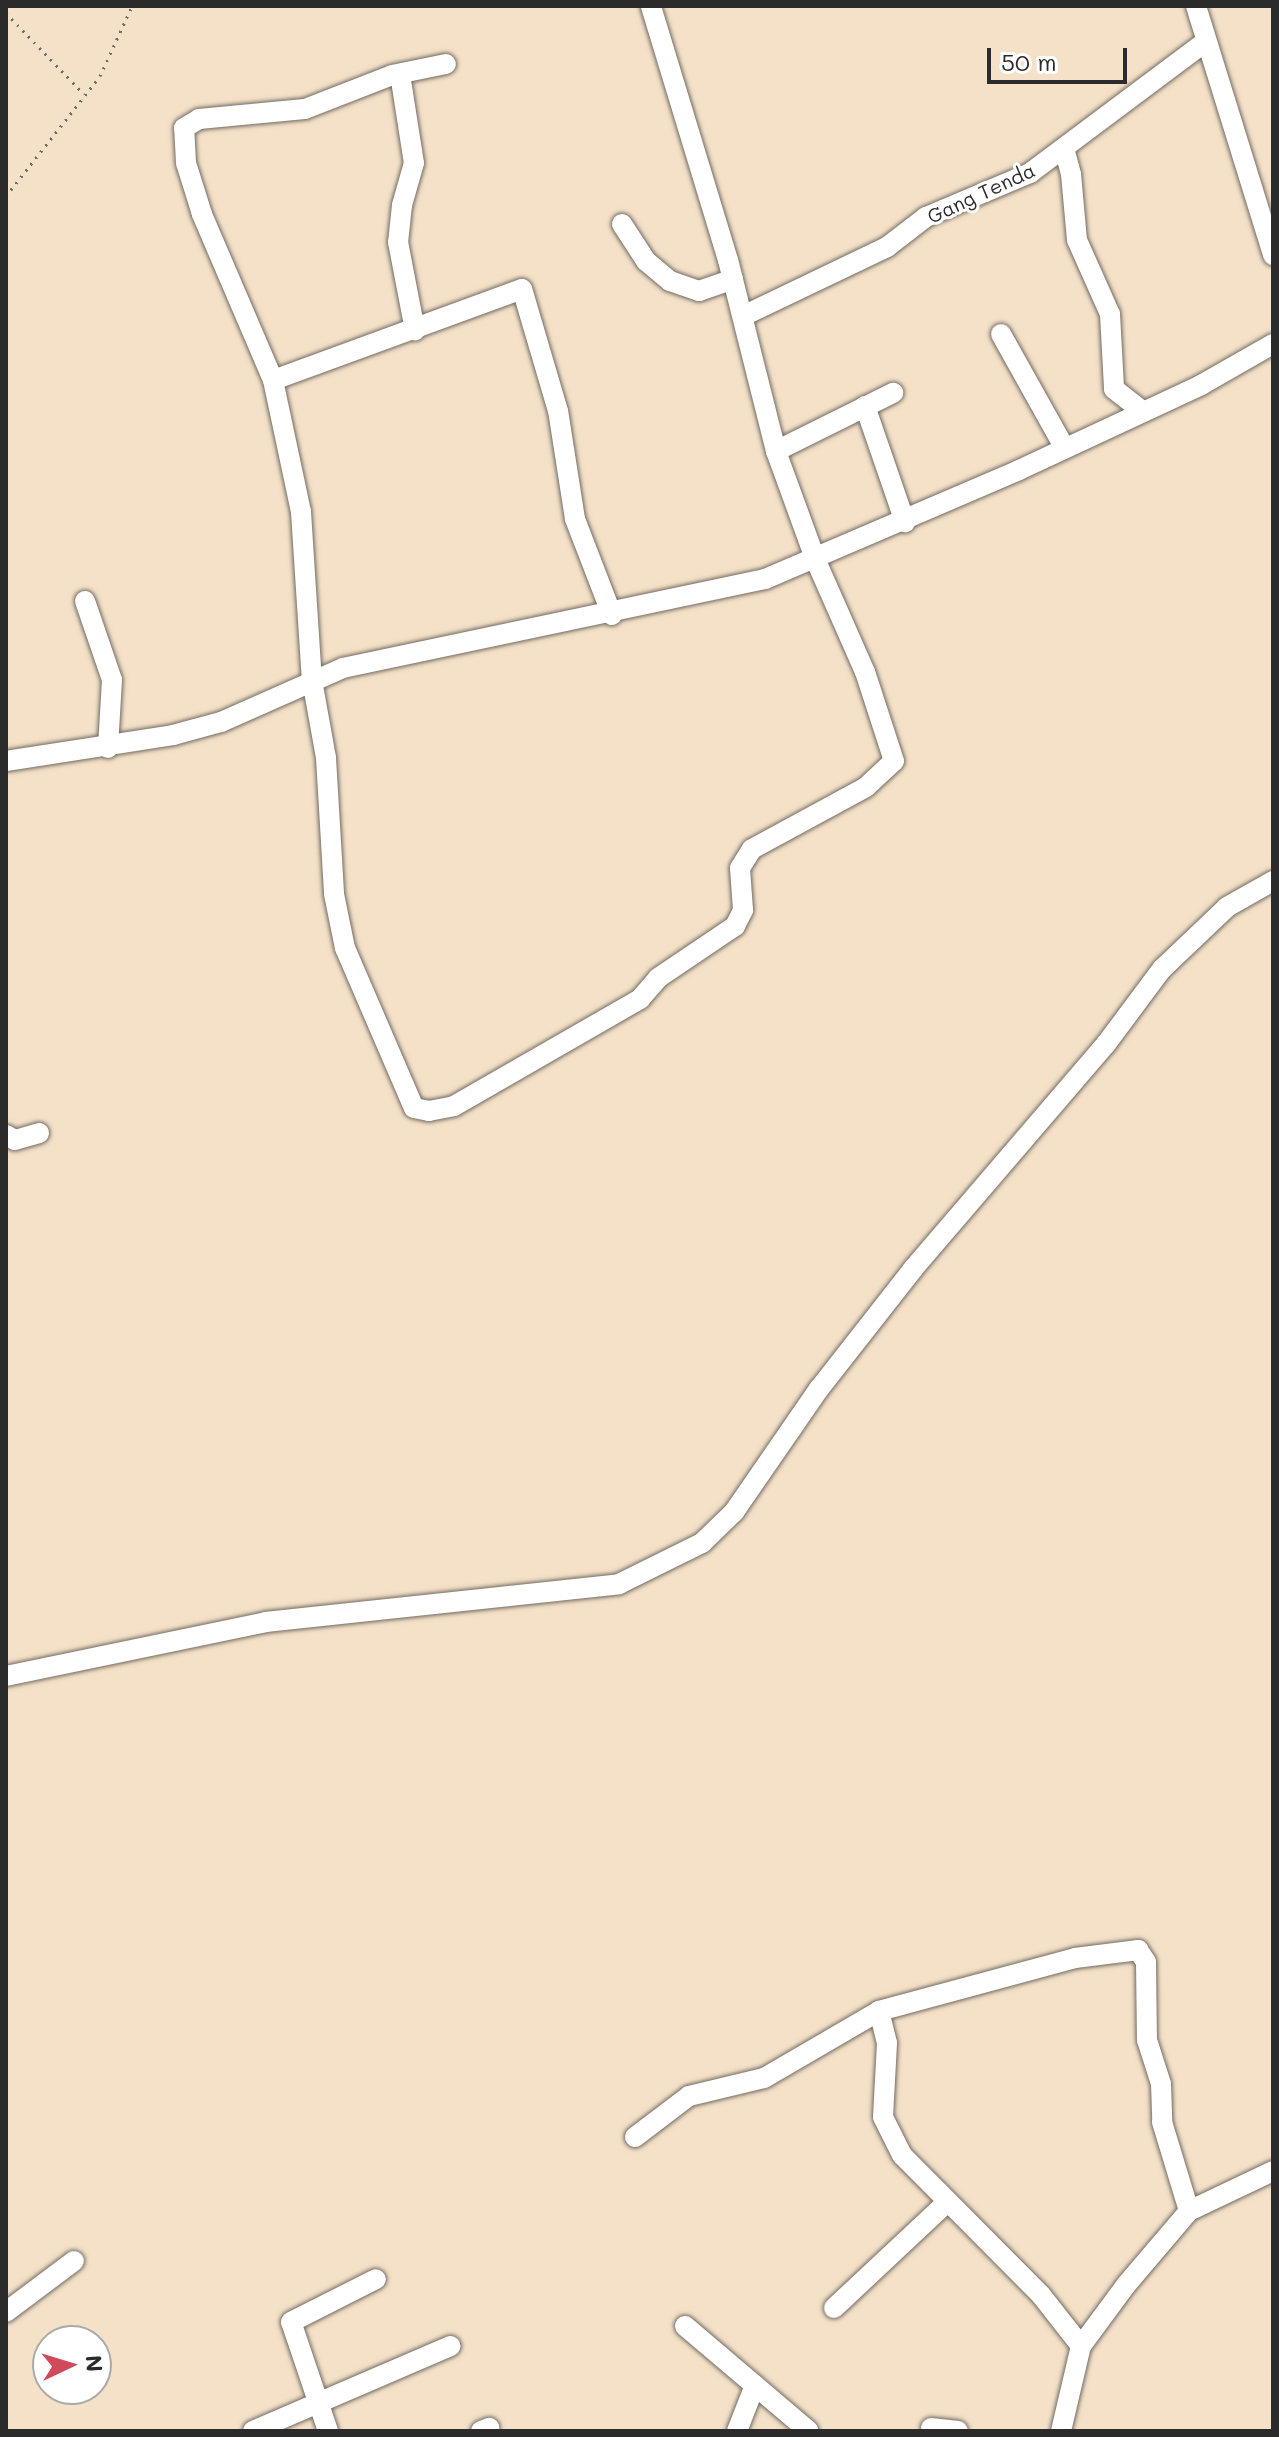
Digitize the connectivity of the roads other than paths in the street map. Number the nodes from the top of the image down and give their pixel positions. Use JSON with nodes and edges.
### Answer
{"nodes":[{"id":1,"x":651,"y":6,"type":"edge"},
{"id":2,"x":1196,"y":6,"type":"edge"},
{"id":3,"x":1204,"y":43,"type":"junction"},
{"id":4,"x":446,"y":64,"type":"dead end"},
{"id":5,"x":400,"y":74,"type":"junction"},
{"id":6,"x":1064,"y":148,"type":"junction"},
{"id":7,"x":622,"y":224,"type":"dead end"},
{"id":8,"x":1273,"y":255,"type":"edge"},
{"id":9,"x":733,"y":279,"type":"junction"},
{"id":10,"x":743,"y":316,"type":"junction"},
{"id":11,"x":415,"y":330,"type":"junction"},
{"id":12,"x":1001,"y":334,"type":"dead end"},
{"id":13,"x":1273,"y":344,"type":"edge"},
{"id":14,"x":273,"y":380,"type":"junction"},
{"id":15,"x":893,"y":393,"type":"dead end"},
{"id":16,"x":865,"y":406,"type":"junction"},
{"id":17,"x":1142,"y":411,"type":"junction"},
{"id":18,"x":1063,"y":445,"type":"junction"},
{"id":19,"x":776,"y":451,"type":"junction"},
{"id":20,"x":905,"y":522,"type":"junction"},
{"id":21,"x":816,"y":561,"type":"junction"},
{"id":22,"x":85,"y":601,"type":"dead end"},
{"id":23,"x":612,"y":615,"type":"junction"},
{"id":24,"x":312,"y":680,"type":"junction"},
{"id":25,"x":108,"y":748,"type":"junction"},
{"id":26,"x":6,"y":761,"type":"edge"},
{"id":27,"x":1273,"y":881,"type":"edge"},
{"id":28,"x":39,"y":1133,"type":"dead end"},
{"id":29,"x":6,"y":1135,"type":"edge"},
{"id":30,"x":6,"y":1676,"type":"edge"},
{"id":31,"x":879,"y":2011,"type":"junction"},
{"id":32,"x":635,"y":2137,"type":"dead end"},
{"id":33,"x":1273,"y":2171,"type":"edge"},
{"id":34,"x":945,"y":2204,"type":"junction"},
{"id":35,"x":1189,"y":2211,"type":"junction"},
{"id":36,"x":74,"y":2261,"type":"dead end"},
{"id":37,"x":376,"y":2279,"type":"dead end"},
{"id":38,"x":834,"y":2308,"type":"dead end"},
{"id":39,"x":6,"y":2312,"type":"edge"},
{"id":40,"x":685,"y":2326,"type":"dead end"},
{"id":41,"x":450,"y":2346,"type":"dead end"},
{"id":42,"x":1081,"y":2346,"type":"junction"},
{"id":43,"x":755,"y":2385,"type":"junction"},
{"id":44,"x":318,"y":2406,"type":"junction"},
{"id":45,"x":931,"y":2428,"type":"dead end"},
{"id":46,"x":253,"y":2431,"type":"edge"},
{"id":47,"x":328,"y":2431,"type":"edge"},
{"id":48,"x":737,"y":2431,"type":"edge"},
{"id":49,"x":809,"y":2431,"type":"edge"},
{"id":50,"x":958,"y":2431,"type":"edge"},
{"id":51,"x":1061,"y":2431,"type":"edge"}],
"edges":[{"from":1,"to":9,"type":"street"},
{"from":2,"to":3,"type":"street"},
{"from":3,"to":6,"type":"street","name":"Gang Tenda"},
{"from":3,"to":8,"type":"street"},
{"from":4,"to":5,"type":"street"},
{"from":5,"to":11,"type":"street"},
{"from":5,"to":14,"type":"street"},
{"from":6,"to":10,"type":"street","name":"Gang Tenda"},
{"from":6,"to":17,"type":"street"},
{"from":7,"to":9,"type":"street"},
{"from":9,"to":10,"type":"street"},
{"from":10,"to":19,"type":"street"},
{"from":11,"to":14,"type":"street"},
{"from":11,"to":23,"type":"street"},
{"from":12,"to":18,"type":"street"},
{"from":13,"to":17,"type":"street"},
{"from":14,"to":24,"type":"street"},
{"from":15,"to":16,"type":"street"},
{"from":16,"to":19,"type":"street"},
{"from":16,"to":20,"type":"street"},
{"from":17,"to":18,"type":"street"},
{"from":18,"to":20,"type":"street"},
{"from":19,"to":21,"type":"street"},
{"from":20,"to":21,"type":"street"},
{"from":21,"to":23,"type":"street"},
{"from":21,"to":24,"type":"street"},
{"from":22,"to":25,"type":"street"},
{"from":23,"to":24,"type":"street"},
{"from":24,"to":25,"type":"street"},
{"from":25,"to":26,"type":"street"},
{"from":27,"to":30,"type":"street"},
{"from":28,"to":29,"type":"street"},
{"from":31,"to":32,"type":"street"},
{"from":31,"to":34,"type":"street"},
{"from":31,"to":35,"type":"street"},
{"from":33,"to":35,"type":"street"},
{"from":34,"to":38,"type":"street"},
{"from":34,"to":42,"type":"street"},
{"from":35,"to":42,"type":"street"},
{"from":36,"to":39,"type":"street"},
{"from":37,"to":44,"type":"street"},
{"from":40,"to":43,"type":"street"},
{"from":41,"to":44,"type":"street"},
{"from":42,"to":51,"type":"street"},
{"from":43,"to":48,"type":"street"},
{"from":43,"to":49,"type":"street"},
{"from":44,"to":46,"type":"street"},
{"from":44,"to":47,"type":"street"},
{"from":45,"to":50,"type":"street"}]}
